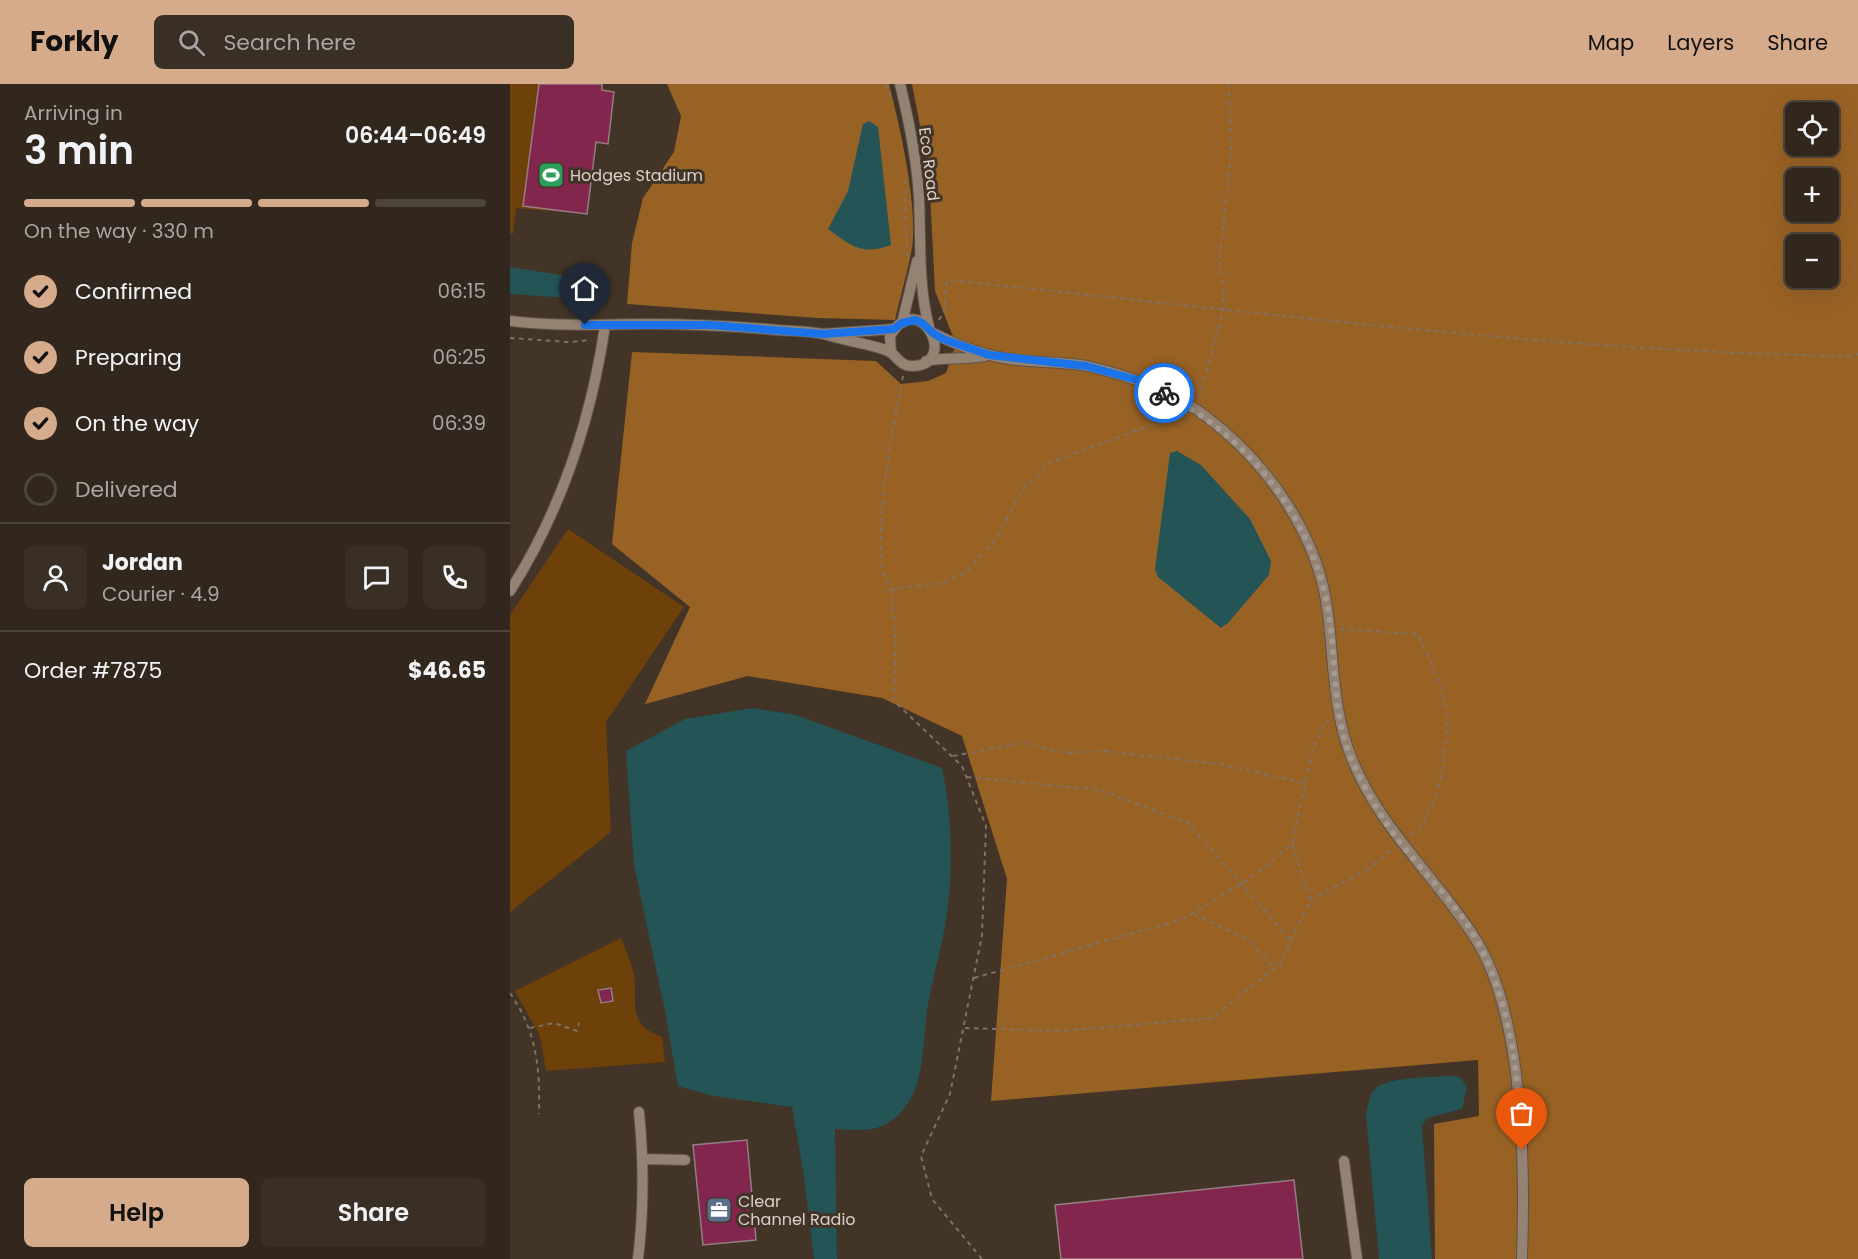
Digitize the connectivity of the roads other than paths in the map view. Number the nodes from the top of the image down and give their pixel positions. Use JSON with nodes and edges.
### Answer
{"nodes":[{"id":1,"x":900,"y":84,"type":"edge"},
{"id":2,"x":919,"y":248,"type":"junction"},
{"id":3,"x":510,"y":321,"type":"edge"},
{"id":4,"x":605,"y":326,"type":"junction"},
{"id":5,"x":898,"y":326,"type":"junction"},
{"id":6,"x":931,"y":331,"type":"junction"},
{"id":7,"x":823,"y":334,"type":"junction"},
{"id":8,"x":891,"y":353,"type":"junction"},
{"id":9,"x":989,"y":355,"type":"junction"},
{"id":10,"x":926,"y":361,"type":"junction"},
{"id":11,"x":510,"y":591,"type":"edge"},
{"id":12,"x":639,"y":1112,"type":"dead end"},
{"id":13,"x":643,"y":1159,"type":"junction"},
{"id":14,"x":685,"y":1160,"type":"dead end"},
{"id":15,"x":1344,"y":1161,"type":"dead end"},
{"id":16,"x":638,"y":1259,"type":"edge"},
{"id":17,"x":1357,"y":1259,"type":"edge"},
{"id":18,"x":1522,"y":1259,"type":"edge"}],
"edges":[{"from":1,"to":2,"type":"street","name":"Eco Road"},
{"from":2,"to":5,"type":"street","name":"Eco Road"},
{"from":2,"to":6,"type":"street","name":"Eco Road"},
{"from":3,"to":4,"type":"street"},
{"from":4,"to":7,"type":"street"},
{"from":4,"to":11,"type":"street"},
{"from":5,"to":6,"type":"street"},
{"from":5,"to":7,"type":"street"},
{"from":5,"to":8,"type":"street"},
{"from":6,"to":9,"type":"street"},
{"from":6,"to":10,"type":"street"},
{"from":7,"to":8,"type":"street"},
{"from":8,"to":10,"type":"street"},
{"from":9,"to":10,"type":"street"},
{"from":9,"to":18,"type":"street"},
{"from":12,"to":13,"type":"street"},
{"from":13,"to":14,"type":"street"},
{"from":13,"to":16,"type":"street"},
{"from":15,"to":17,"type":"street"}]}
